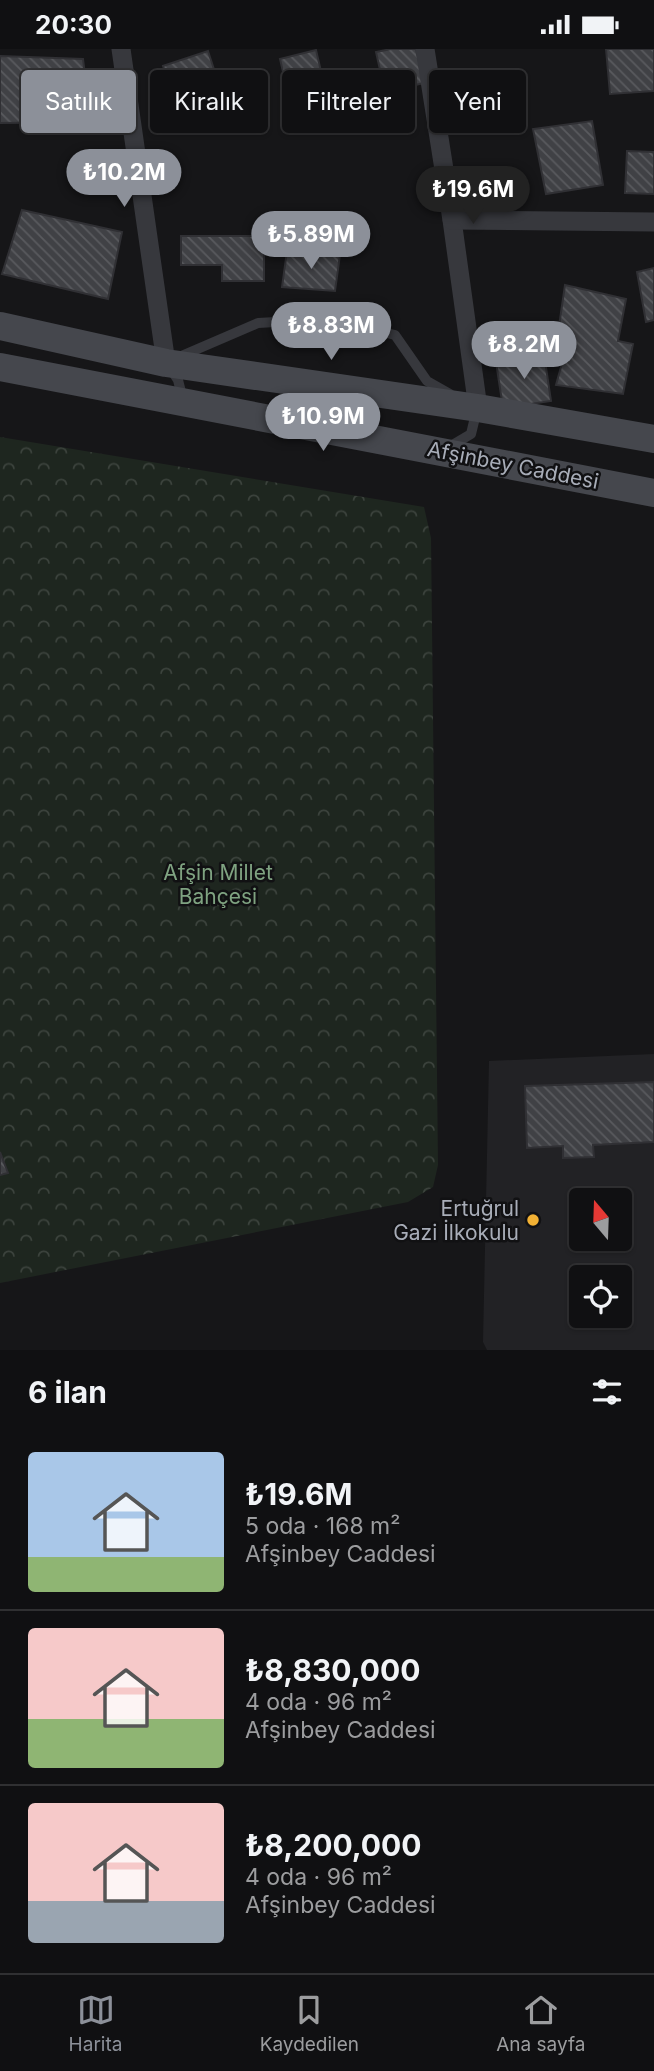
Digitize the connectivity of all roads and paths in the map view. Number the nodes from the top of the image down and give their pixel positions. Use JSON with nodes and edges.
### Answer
{"nodes":[{"id":1,"x":121,"y":49,"type":"edge"},
{"id":2,"x":425,"y":49,"type":"edge"},
{"id":3,"x":452,"y":220,"type":"junction"},
{"id":4,"x":654,"y":222,"type":"edge"},
{"id":5,"x":0,"y":326,"type":"edge"},
{"id":6,"x":166,"y":362,"type":"junction"},
{"id":7,"x":0,"y":367,"type":"edge"},
{"id":8,"x":184,"y":401,"type":"junction"},
{"id":9,"x":478,"y":408,"type":"junction"},
{"id":10,"x":654,"y":439,"type":"edge"},
{"id":11,"x":442,"y":451,"type":"junction"},
{"id":12,"x":654,"y":493,"type":"edge"}],
"edges":[{"from":1,"to":6,"type":"street"},
{"from":2,"to":3,"type":"street"},
{"from":3,"to":4,"type":"street"},
{"from":3,"to":9,"type":"street"},
{"from":5,"to":6,"type":"main road"},
{"from":6,"to":8,"type":"lane"},
{"from":6,"to":9,"type":"main road"},
{"from":6,"to":9,"type":"lane"},
{"from":7,"to":8,"type":"main road","name":"Afşinbey Caddesi"},
{"from":8,"to":11,"type":"main road","name":"Afşinbey Caddesi"},
{"from":9,"to":10,"type":"main road"},
{"from":9,"to":11,"type":"lane"},
{"from":11,"to":12,"type":"main road","name":"Afşinbey Caddesi"}]}
